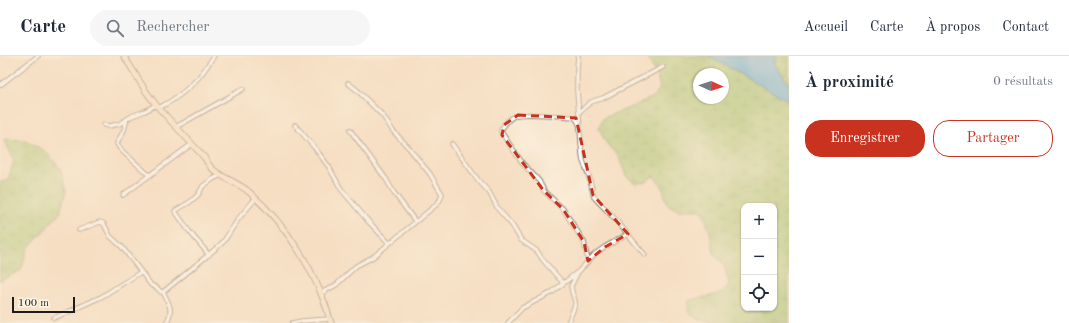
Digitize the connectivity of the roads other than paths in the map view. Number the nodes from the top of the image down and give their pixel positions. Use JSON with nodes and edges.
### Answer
{"nodes":[{"id":1,"x":38,"y":56,"type":"edge"},
{"id":2,"x":124,"y":56,"type":"edge"},
{"id":3,"x":214,"y":56,"type":"edge"},
{"id":4,"x":578,"y":56,"type":"edge"},
{"id":5,"x":663,"y":67,"type":"dead end"},
{"id":6,"x":348,"y":83,"type":"dead end"},
{"id":7,"x":0,"y":85,"type":"edge"},
{"id":8,"x":244,"y":89,"type":"dead end"},
{"id":9,"x":158,"y":106,"type":"junction"},
{"id":10,"x":579,"y":112,"type":"junction"},
{"id":11,"x":126,"y":120,"type":"junction"},
{"id":12,"x":579,"y":124,"type":"junction"},
{"id":13,"x":104,"y":125,"type":"dead end"},
{"id":14,"x":295,"y":125,"type":"dead end"},
{"id":15,"x":176,"y":127,"type":"junction"},
{"id":16,"x":350,"y":130,"type":"dead end"},
{"id":17,"x":192,"y":144,"type":"junction"},
{"id":18,"x":452,"y":144,"type":"dead end"},
{"id":19,"x":149,"y":175,"type":"junction"},
{"id":20,"x":221,"y":175,"type":"junction"},
{"id":21,"x":123,"y":195,"type":"dead end"},
{"id":22,"x":256,"y":198,"type":"junction"},
{"id":23,"x":415,"y":221,"type":"junction"},
{"id":24,"x":80,"y":230,"type":"dead end"},
{"id":25,"x":628,"y":234,"type":"junction"},
{"id":26,"x":389,"y":243,"type":"junction"},
{"id":27,"x":209,"y":255,"type":"junction"},
{"id":28,"x":645,"y":255,"type":"dead end"},
{"id":29,"x":588,"y":261,"type":"junction"},
{"id":30,"x":579,"y":271,"type":"junction"},
{"id":31,"x":141,"y":272,"type":"junction"},
{"id":32,"x":563,"y":283,"type":"junction"},
{"id":33,"x":162,"y":292,"type":"junction"},
{"id":34,"x":321,"y":293,"type":"junction"},
{"id":35,"x":54,"y":318,"type":"dead end"},
{"id":36,"x":330,"y":321,"type":"edge"},
{"id":37,"x":166,"y":323,"type":"edge"},
{"id":38,"x":292,"y":323,"type":"edge"},
{"id":39,"x":508,"y":323,"type":"edge"},
{"id":40,"x":568,"y":323,"type":"edge"}],
"edges":[{"from":1,"to":7,"type":"street"},
{"from":2,"to":9,"type":"main road"},
{"from":3,"to":9,"type":"street"},
{"from":4,"to":10,"type":"street"},
{"from":5,"to":10,"type":"street"},
{"from":6,"to":23,"type":"street"},
{"from":8,"to":15,"type":"street"},
{"from":9,"to":11,"type":"street"},
{"from":9,"to":15,"type":"main road"},
{"from":10,"to":12,"type":"street"},
{"from":11,"to":13,"type":"street"},
{"from":11,"to":19,"type":"street"},
{"from":12,"to":25,"type":"street"},
{"from":12,"to":29,"type":"street"},
{"from":14,"to":26,"type":"street"},
{"from":15,"to":17,"type":"main road"},
{"from":16,"to":23,"type":"street"},
{"from":17,"to":19,"type":"street"},
{"from":17,"to":20,"type":"main road"},
{"from":18,"to":32,"type":"street"},
{"from":19,"to":21,"type":"street"},
{"from":20,"to":22,"type":"main road"},
{"from":20,"to":27,"type":"street"},
{"from":22,"to":27,"type":"street"},
{"from":22,"to":34,"type":"main road"},
{"from":23,"to":26,"type":"street"},
{"from":24,"to":31,"type":"street"},
{"from":25,"to":28,"type":"street"},
{"from":25,"to":29,"type":"street"},
{"from":26,"to":34,"type":"street"},
{"from":27,"to":33,"type":"street"},
{"from":29,"to":30,"type":"street"},
{"from":30,"to":32,"type":"street"},
{"from":30,"to":40,"type":"street"},
{"from":31,"to":33,"type":"street"},
{"from":31,"to":35,"type":"street"},
{"from":32,"to":39,"type":"street"},
{"from":33,"to":37,"type":"street"},
{"from":34,"to":36,"type":"main road"},
{"from":36,"to":38,"type":"street"}]}
